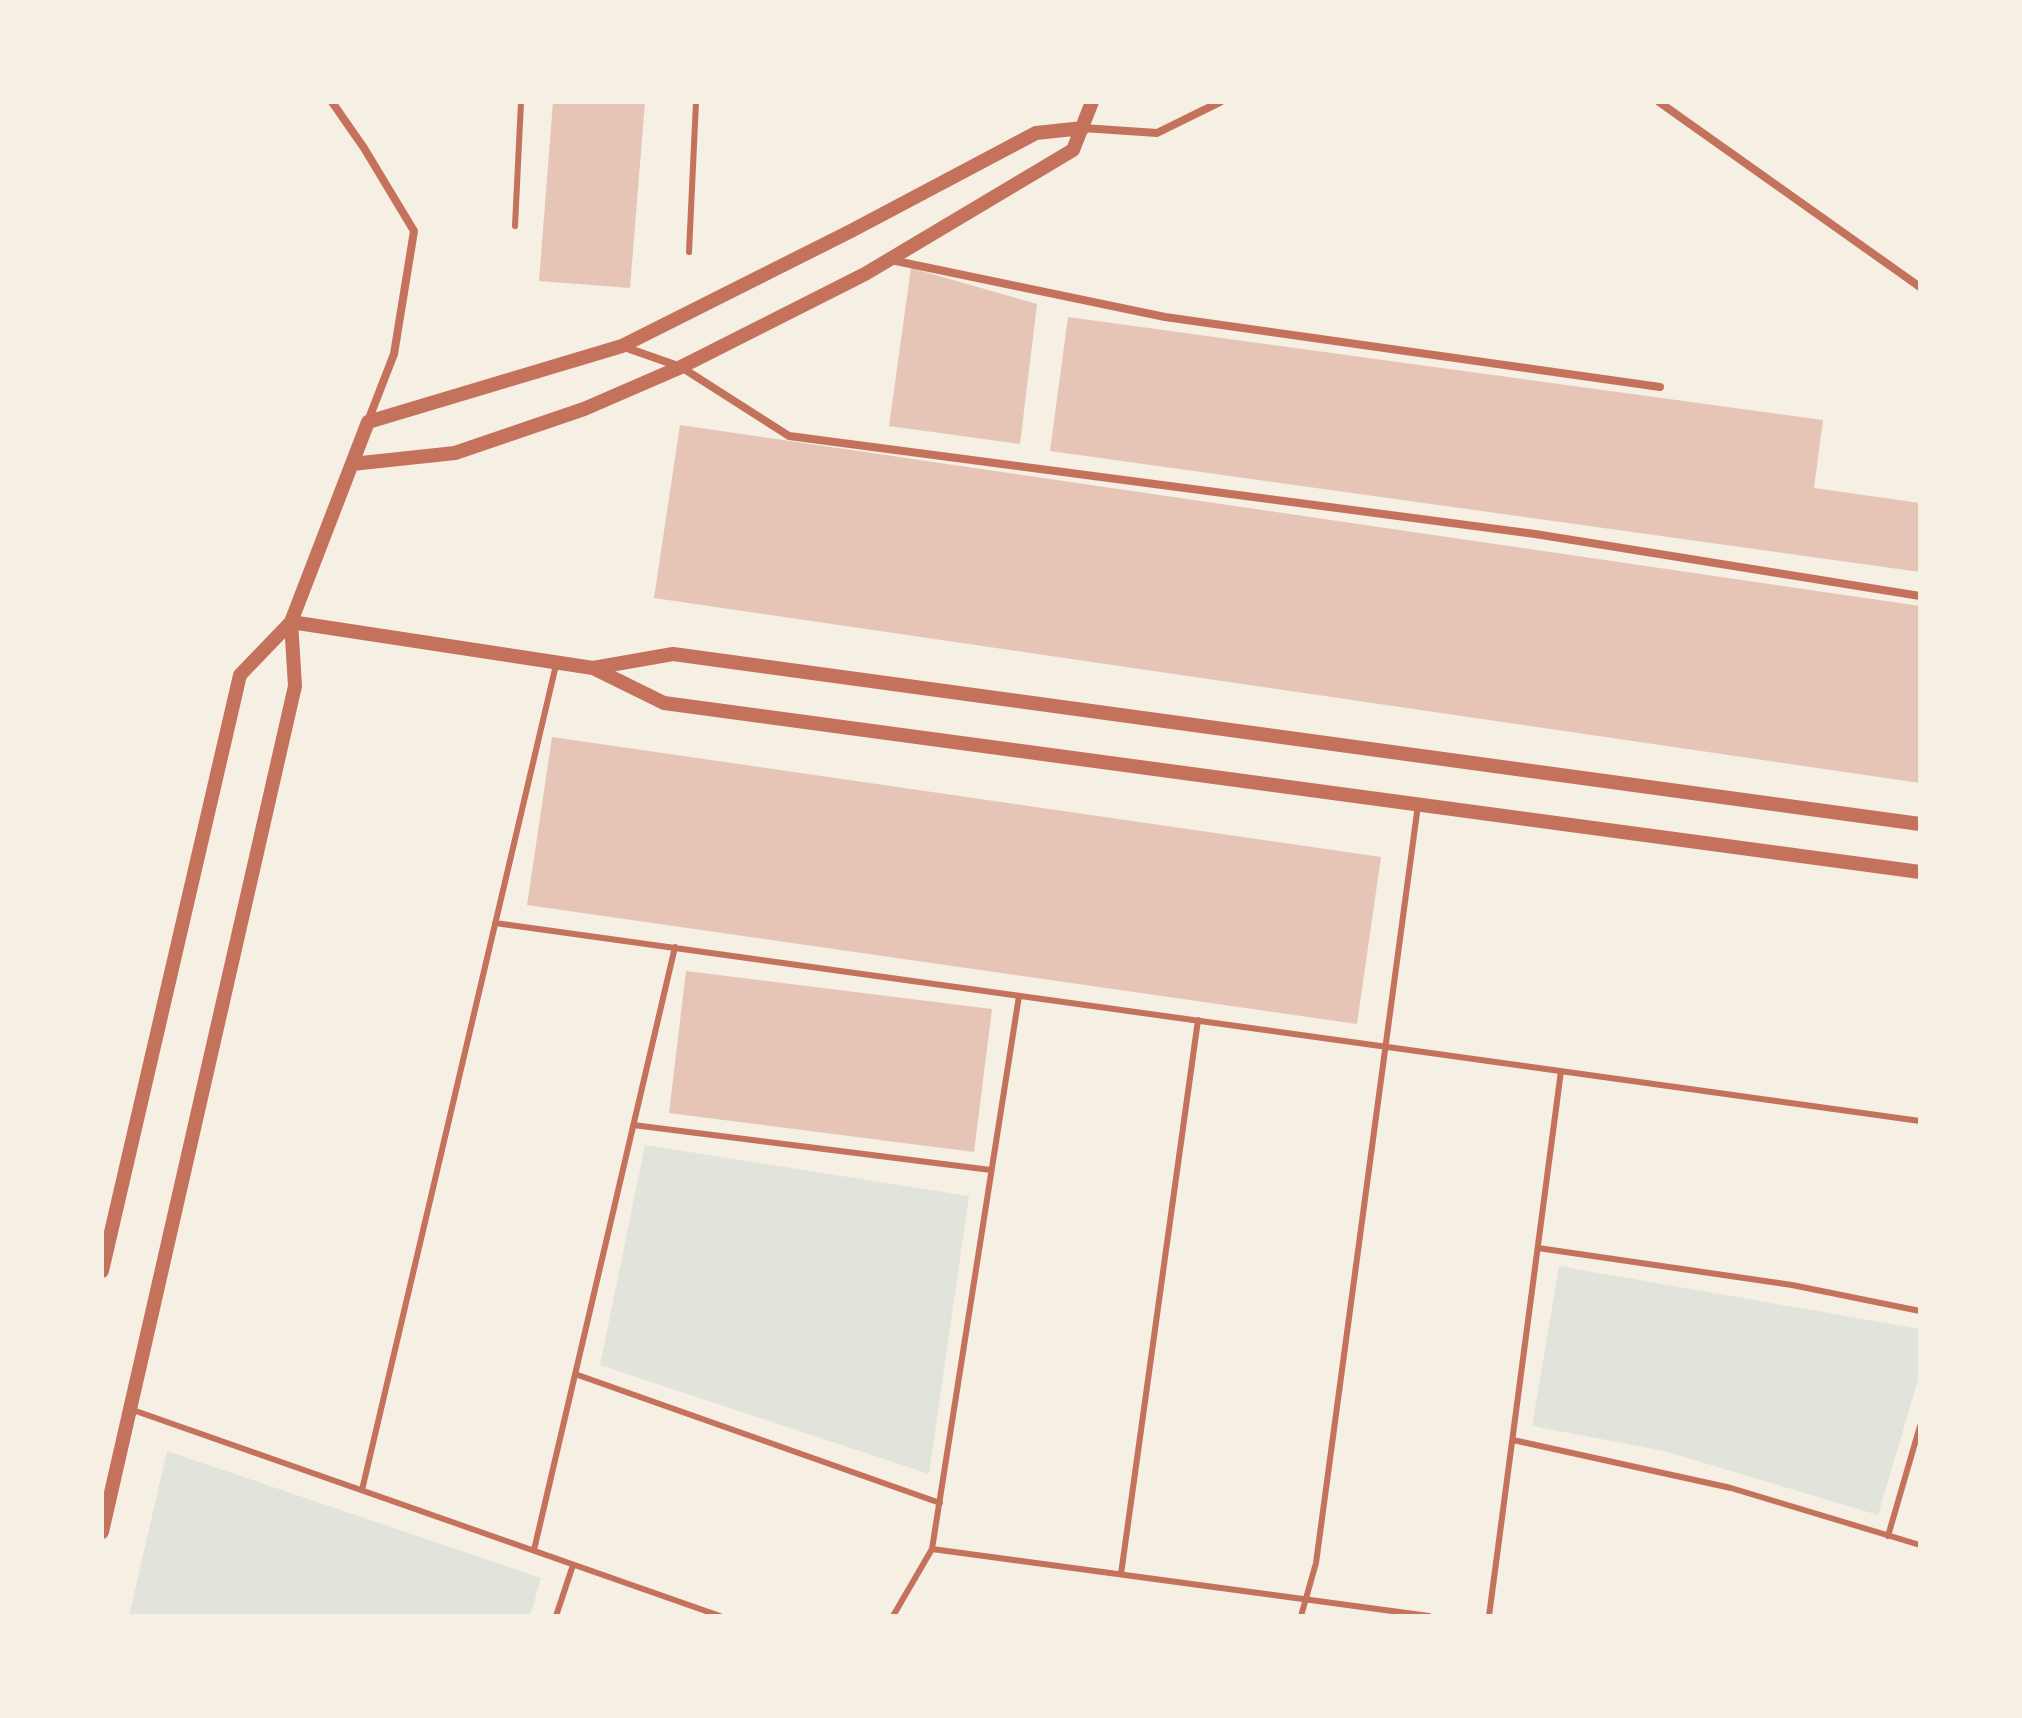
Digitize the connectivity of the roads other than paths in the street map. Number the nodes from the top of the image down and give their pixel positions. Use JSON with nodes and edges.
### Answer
{"nodes":[{"id":1,"x":332,"y":102,"type":"edge"},
{"id":2,"x":521,"y":102,"type":"edge"},
{"id":3,"x":696,"y":102,"type":"edge"},
{"id":4,"x":1092,"y":102,"type":"edge"},
{"id":5,"x":1220,"y":102,"type":"edge"},
{"id":6,"x":1659,"y":102,"type":"edge"},
{"id":7,"x":1083,"y":128,"type":"junction"},
{"id":8,"x":515,"y":226,"type":"dead end"},
{"id":9,"x":689,"y":252,"type":"dead end"},
{"id":10,"x":890,"y":259,"type":"junction"},
{"id":11,"x":1920,"y":287,"type":"edge"},
{"id":12,"x":622,"y":346,"type":"junction"},
{"id":13,"x":681,"y":367,"type":"junction"},
{"id":14,"x":1660,"y":387,"type":"dead end"},
{"id":15,"x":368,"y":422,"type":"junction"},
{"id":16,"x":352,"y":464,"type":"junction"},
{"id":17,"x":1920,"y":596,"type":"edge"},
{"id":18,"x":291,"y":622,"type":"junction"},
{"id":19,"x":556,"y":663,"type":"junction"},
{"id":20,"x":593,"y":668,"type":"junction"},
{"id":21,"x":1418,"y":805,"type":"junction"},
{"id":22,"x":1920,"y":824,"type":"edge"},
{"id":23,"x":1920,"y":872,"type":"edge"},
{"id":24,"x":495,"y":923,"type":"junction"},
{"id":25,"x":675,"y":947,"type":"junction"},
{"id":26,"x":1019,"y":996,"type":"junction"},
{"id":27,"x":1198,"y":1020,"type":"junction"},
{"id":28,"x":1386,"y":1046,"type":"junction"},
{"id":29,"x":1561,"y":1071,"type":"junction"},
{"id":30,"x":1920,"y":1121,"type":"edge"},
{"id":31,"x":633,"y":1125,"type":"junction"},
{"id":32,"x":991,"y":1170,"type":"junction"},
{"id":33,"x":1538,"y":1248,"type":"junction"},
{"id":34,"x":103,"y":1261,"type":"edge"},
{"id":35,"x":1920,"y":1311,"type":"edge"},
{"id":36,"x":575,"y":1374,"type":"junction"},
{"id":37,"x":130,"y":1409,"type":"junction"},
{"id":38,"x":1920,"y":1426,"type":"edge"},
{"id":39,"x":1513,"y":1440,"type":"junction"},
{"id":40,"x":362,"y":1490,"type":"junction"},
{"id":41,"x":940,"y":1503,"type":"junction"},
{"id":42,"x":102,"y":1532,"type":"edge"},
{"id":43,"x":1888,"y":1536,"type":"junction"},
{"id":44,"x":1920,"y":1545,"type":"edge"},
{"id":45,"x":932,"y":1549,"type":"junction"},
{"id":46,"x":534,"y":1550,"type":"junction"},
{"id":47,"x":573,"y":1565,"type":"junction"},
{"id":48,"x":1121,"y":1574,"type":"junction"},
{"id":49,"x":1306,"y":1598,"type":"junction"},
{"id":50,"x":556,"y":1616,"type":"edge"},
{"id":51,"x":720,"y":1616,"type":"edge"},
{"id":52,"x":893,"y":1616,"type":"edge"},
{"id":53,"x":1301,"y":1616,"type":"edge"},
{"id":54,"x":1429,"y":1616,"type":"edge"},
{"id":55,"x":1489,"y":1616,"type":"edge"}],
"edges":[{"from":1,"to":15,"type":"street"},
{"from":2,"to":8,"type":"lane"},
{"from":3,"to":9,"type":"lane"},
{"from":4,"to":7,"type":"street"},
{"from":5,"to":7,"type":"street"},
{"from":6,"to":11,"type":"street"},
{"from":7,"to":10,"type":"street"},
{"from":7,"to":12,"type":"street"},
{"from":10,"to":13,"type":"street"},
{"from":10,"to":14,"type":"street"},
{"from":12,"to":13,"type":"street"},
{"from":12,"to":15,"type":"street"},
{"from":13,"to":16,"type":"street"},
{"from":13,"to":17,"type":"street"},
{"from":15,"to":16,"type":"street"},
{"from":16,"to":18,"type":"street"},
{"from":18,"to":19,"type":"street"},
{"from":18,"to":34,"type":"street"},
{"from":18,"to":37,"type":"street"},
{"from":19,"to":20,"type":"street"},
{"from":19,"to":24,"type":"lane"},
{"from":20,"to":21,"type":"street"},
{"from":20,"to":22,"type":"street"},
{"from":21,"to":23,"type":"street"},
{"from":21,"to":28,"type":"lane"},
{"from":24,"to":25,"type":"lane"},
{"from":24,"to":40,"type":"lane"},
{"from":25,"to":26,"type":"lane"},
{"from":25,"to":31,"type":"lane"},
{"from":26,"to":27,"type":"lane"},
{"from":26,"to":32,"type":"lane"},
{"from":27,"to":28,"type":"lane"},
{"from":27,"to":48,"type":"lane"},
{"from":28,"to":29,"type":"lane"},
{"from":28,"to":49,"type":"lane"},
{"from":29,"to":30,"type":"lane"},
{"from":29,"to":33,"type":"lane"},
{"from":31,"to":32,"type":"lane"},
{"from":31,"to":36,"type":"lane"},
{"from":32,"to":41,"type":"lane"},
{"from":33,"to":35,"type":"lane"},
{"from":33,"to":39,"type":"lane"},
{"from":36,"to":41,"type":"lane"},
{"from":36,"to":46,"type":"lane"},
{"from":37,"to":40,"type":"lane"},
{"from":37,"to":42,"type":"street"},
{"from":38,"to":43,"type":"lane"},
{"from":39,"to":43,"type":"lane"},
{"from":39,"to":55,"type":"lane"},
{"from":40,"to":46,"type":"lane"},
{"from":41,"to":45,"type":"lane"},
{"from":43,"to":44,"type":"lane"},
{"from":45,"to":48,"type":"lane"},
{"from":45,"to":52,"type":"lane"},
{"from":46,"to":47,"type":"lane"},
{"from":47,"to":50,"type":"lane"},
{"from":47,"to":51,"type":"lane"},
{"from":48,"to":49,"type":"lane"},
{"from":49,"to":53,"type":"lane"},
{"from":49,"to":54,"type":"lane"}]}
